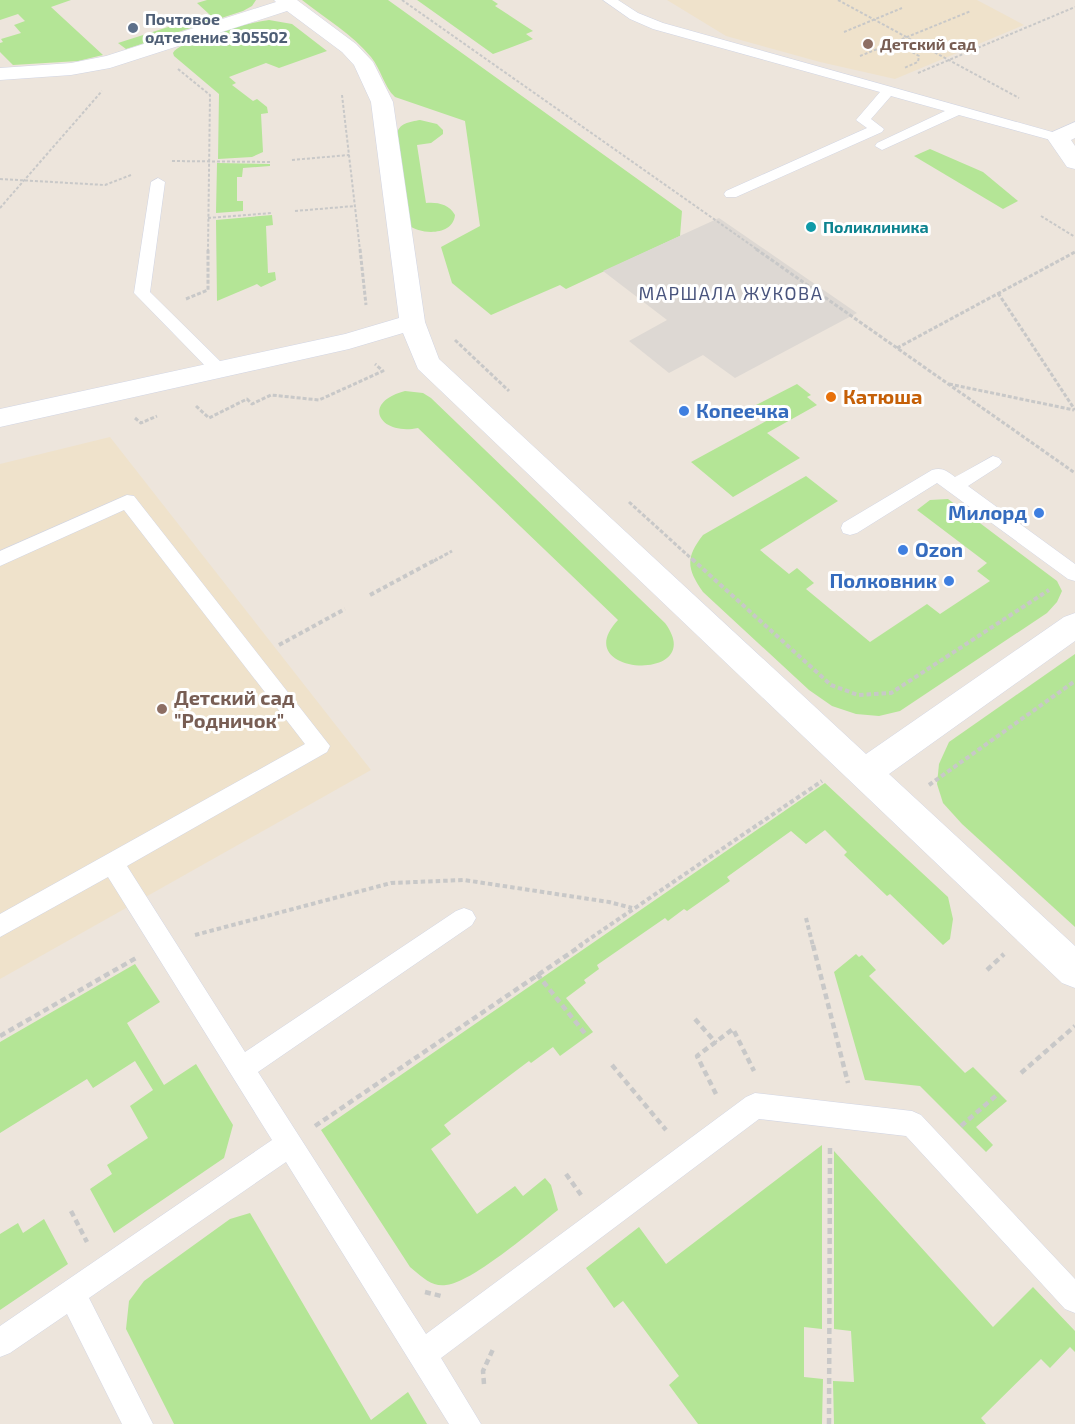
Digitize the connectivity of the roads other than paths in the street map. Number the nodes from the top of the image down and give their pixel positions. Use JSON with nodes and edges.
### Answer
{"nodes":[{"id":1,"x":609,"y":0,"type":"edge"},
{"id":2,"x":287,"y":2,"type":"edge"},
{"id":3,"x":0,"y":74,"type":"edge"},
{"id":4,"x":887,"y":92,"type":"junction"},
{"id":5,"x":956,"y":111,"type":"junction"},
{"id":6,"x":1066,"y":134,"type":"edge"},
{"id":7,"x":882,"y":146,"type":"dead end"},
{"id":8,"x":1075,"y":162,"type":"edge"},
{"id":9,"x":158,"y":182,"type":"dead end"},
{"id":10,"x":730,"y":194,"type":"dead end"},
{"id":11,"x":412,"y":322,"type":"junction"},
{"id":12,"x":219,"y":370,"type":"junction"},
{"id":13,"x":0,"y":418,"type":"edge"},
{"id":14,"x":993,"y":462,"type":"dead end"},
{"id":15,"x":955,"y":486,"type":"junction"},
{"id":16,"x":850,"y":528,"type":"dead end"},
{"id":17,"x":0,"y":559,"type":"edge"},
{"id":18,"x":1075,"y":574,"type":"edge"},
{"id":19,"x":1075,"y":626,"type":"edge"},
{"id":20,"x":863,"y":774,"type":"junction"},
{"id":21,"x":112,"y":863,"type":"junction"},
{"id":22,"x":464,"y":918,"type":"dead end"},
{"id":23,"x":0,"y":926,"type":"edge"},
{"id":24,"x":1075,"y":971,"type":"edge"},
{"id":25,"x":242,"y":1070,"type":"junction"},
{"id":26,"x":300,"y":1137,"type":"junction"},
{"id":27,"x":72,"y":1295,"type":"junction"},
{"id":28,"x":1075,"y":1299,"type":"edge"},
{"id":29,"x":0,"y":1343,"type":"edge"},
{"id":30,"x":422,"y":1355,"type":"junction"},
{"id":31,"x":138,"y":1424,"type":"edge"},
{"id":32,"x":466,"y":1424,"type":"edge"}],
"edges":[{"from":1,"to":4,"type":"lane"},
{"from":2,"to":3,"type":"street"},
{"from":2,"to":11,"type":"street"},
{"from":4,"to":5,"type":"lane"},
{"from":4,"to":10,"type":"lane"},
{"from":5,"to":6,"type":"lane"},
{"from":5,"to":7,"type":"lane"},
{"from":6,"to":8,"type":"street"},
{"from":9,"to":12,"type":"lane"},
{"from":11,"to":12,"type":"street"},
{"from":11,"to":20,"type":"street"},
{"from":12,"to":13,"type":"street"},
{"from":14,"to":15,"type":"lane"},
{"from":15,"to":16,"type":"lane"},
{"from":15,"to":18,"type":"lane"},
{"from":17,"to":21,"type":"lane"},
{"from":19,"to":20,"type":"street"},
{"from":20,"to":24,"type":"street"},
{"from":21,"to":23,"type":"lane"},
{"from":21,"to":25,"type":"lane"},
{"from":22,"to":25,"type":"lane"},
{"from":25,"to":26,"type":"lane"},
{"from":26,"to":27,"type":"lane"},
{"from":26,"to":30,"type":"lane"},
{"from":27,"to":29,"type":"lane"},
{"from":27,"to":31,"type":"lane"},
{"from":28,"to":30,"type":"lane"},
{"from":30,"to":32,"type":"lane"}]}
